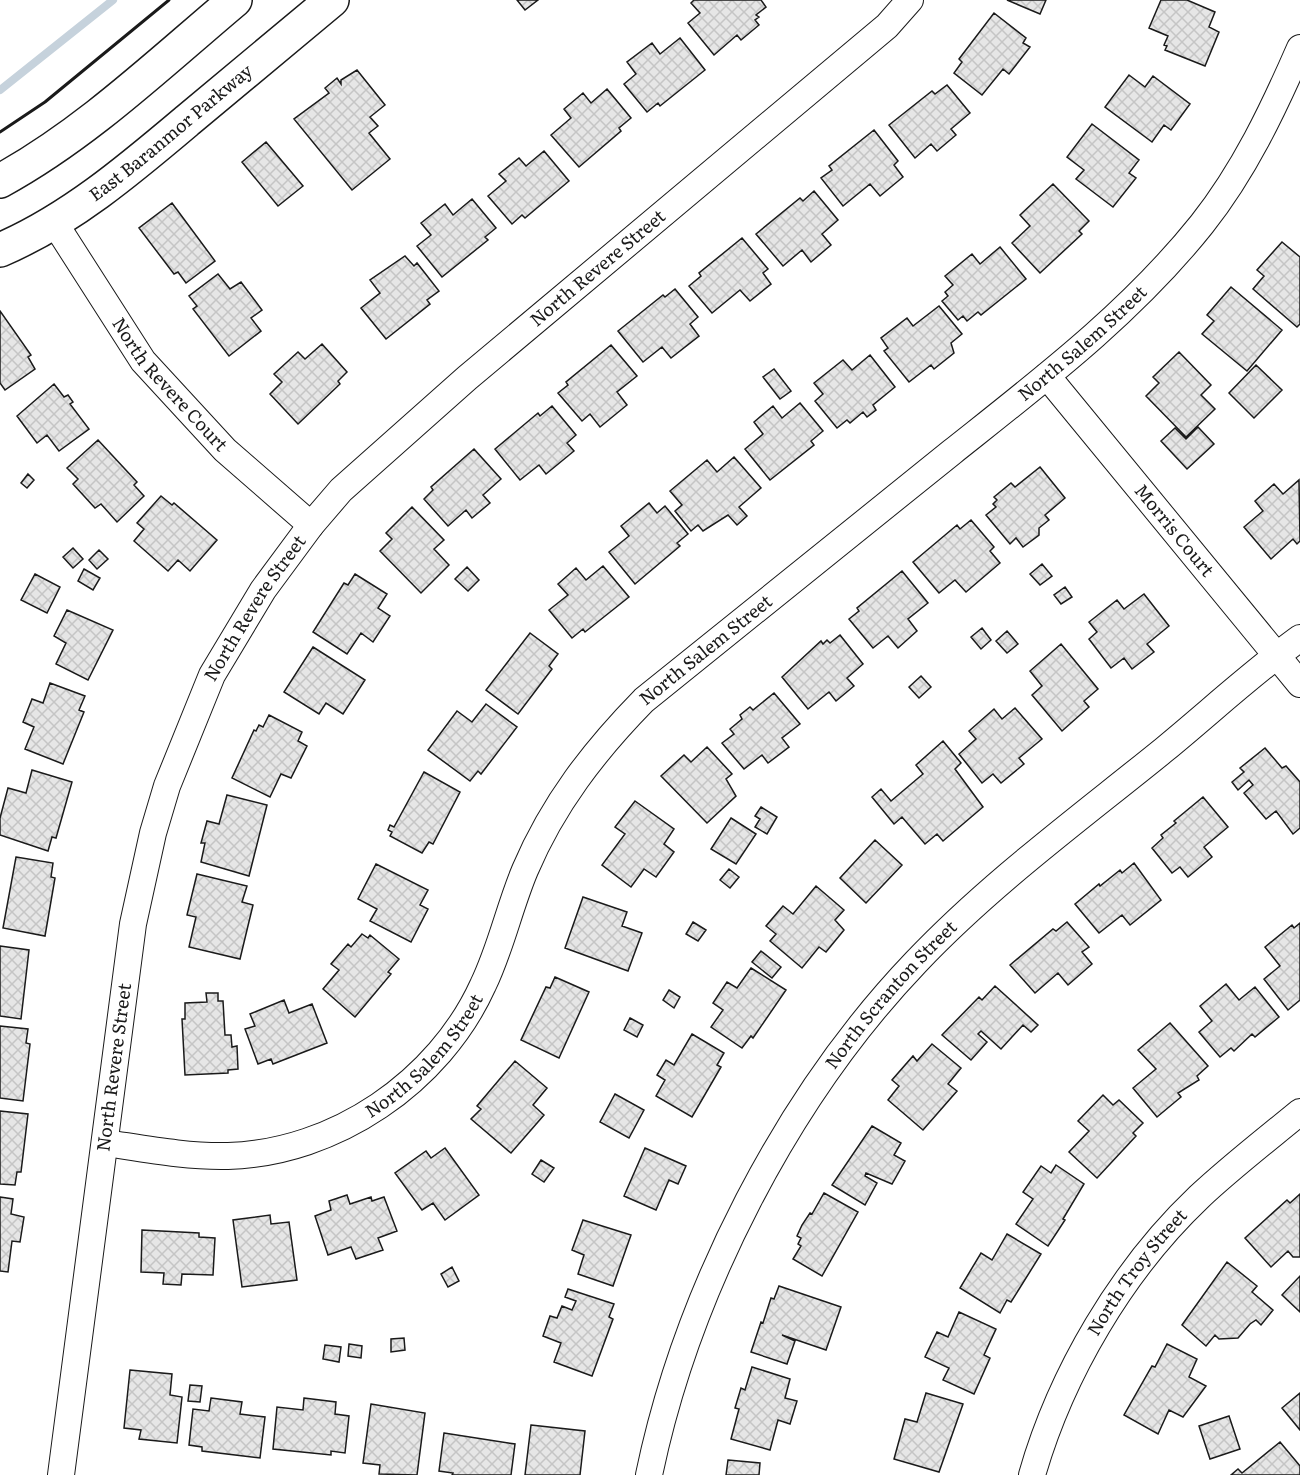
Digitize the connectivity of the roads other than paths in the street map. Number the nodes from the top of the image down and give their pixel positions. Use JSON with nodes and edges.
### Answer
{"nodes":[{"id":1,"x":235,"y":0,"type":"edge"},
{"id":2,"x":332,"y":0,"type":"edge"},
{"id":3,"x":910,"y":0,"type":"edge"},
{"id":4,"x":1300,"y":48,"type":"edge"},
{"id":5,"x":0,"y":181,"type":"edge"},
{"id":6,"x":54,"y":222,"type":"junction"},
{"id":7,"x":0,"y":250,"type":"edge"},
{"id":8,"x":1047,"y":376,"type":"junction"},
{"id":9,"x":311,"y":525,"type":"junction"},
{"id":10,"x":1300,"y":638,"type":"edge"},
{"id":11,"x":1277,"y":655,"type":"junction"},
{"id":12,"x":1300,"y":684,"type":"edge"},
{"id":13,"x":1300,"y":1112,"type":"edge"},
{"id":14,"x":106,"y":1143,"type":"junction"},
{"id":15,"x":61,"y":1475,"type":"edge"},
{"id":16,"x":649,"y":1475,"type":"edge"},
{"id":17,"x":1032,"y":1475,"type":"edge"}],
"edges":[{"from":1,"to":5,"type":"street"},
{"from":2,"to":6,"type":"street","name":"East Baranmor Parkway"},
{"from":3,"to":9,"type":"street","name":"North Revere Street"},
{"from":4,"to":8,"type":"street","name":"North Salem Street"},
{"from":6,"to":7,"type":"street","name":"East Baranmor Parkway"},
{"from":6,"to":9,"type":"street","name":"North Revere Court"},
{"from":8,"to":11,"type":"street","name":"Morris Court"},
{"from":8,"to":14,"type":"street","name":"North Salem Street"},
{"from":9,"to":14,"type":"street","name":"North Revere Street"},
{"from":10,"to":11,"type":"street","name":"North Scranton Street"},
{"from":11,"to":12,"type":"street","name":"Morris Court"},
{"from":11,"to":16,"type":"street","name":"North Scranton Street"},
{"from":13,"to":17,"type":"street","name":"North Troy Street"},
{"from":14,"to":15,"type":"street","name":"North Revere Street"}]}
